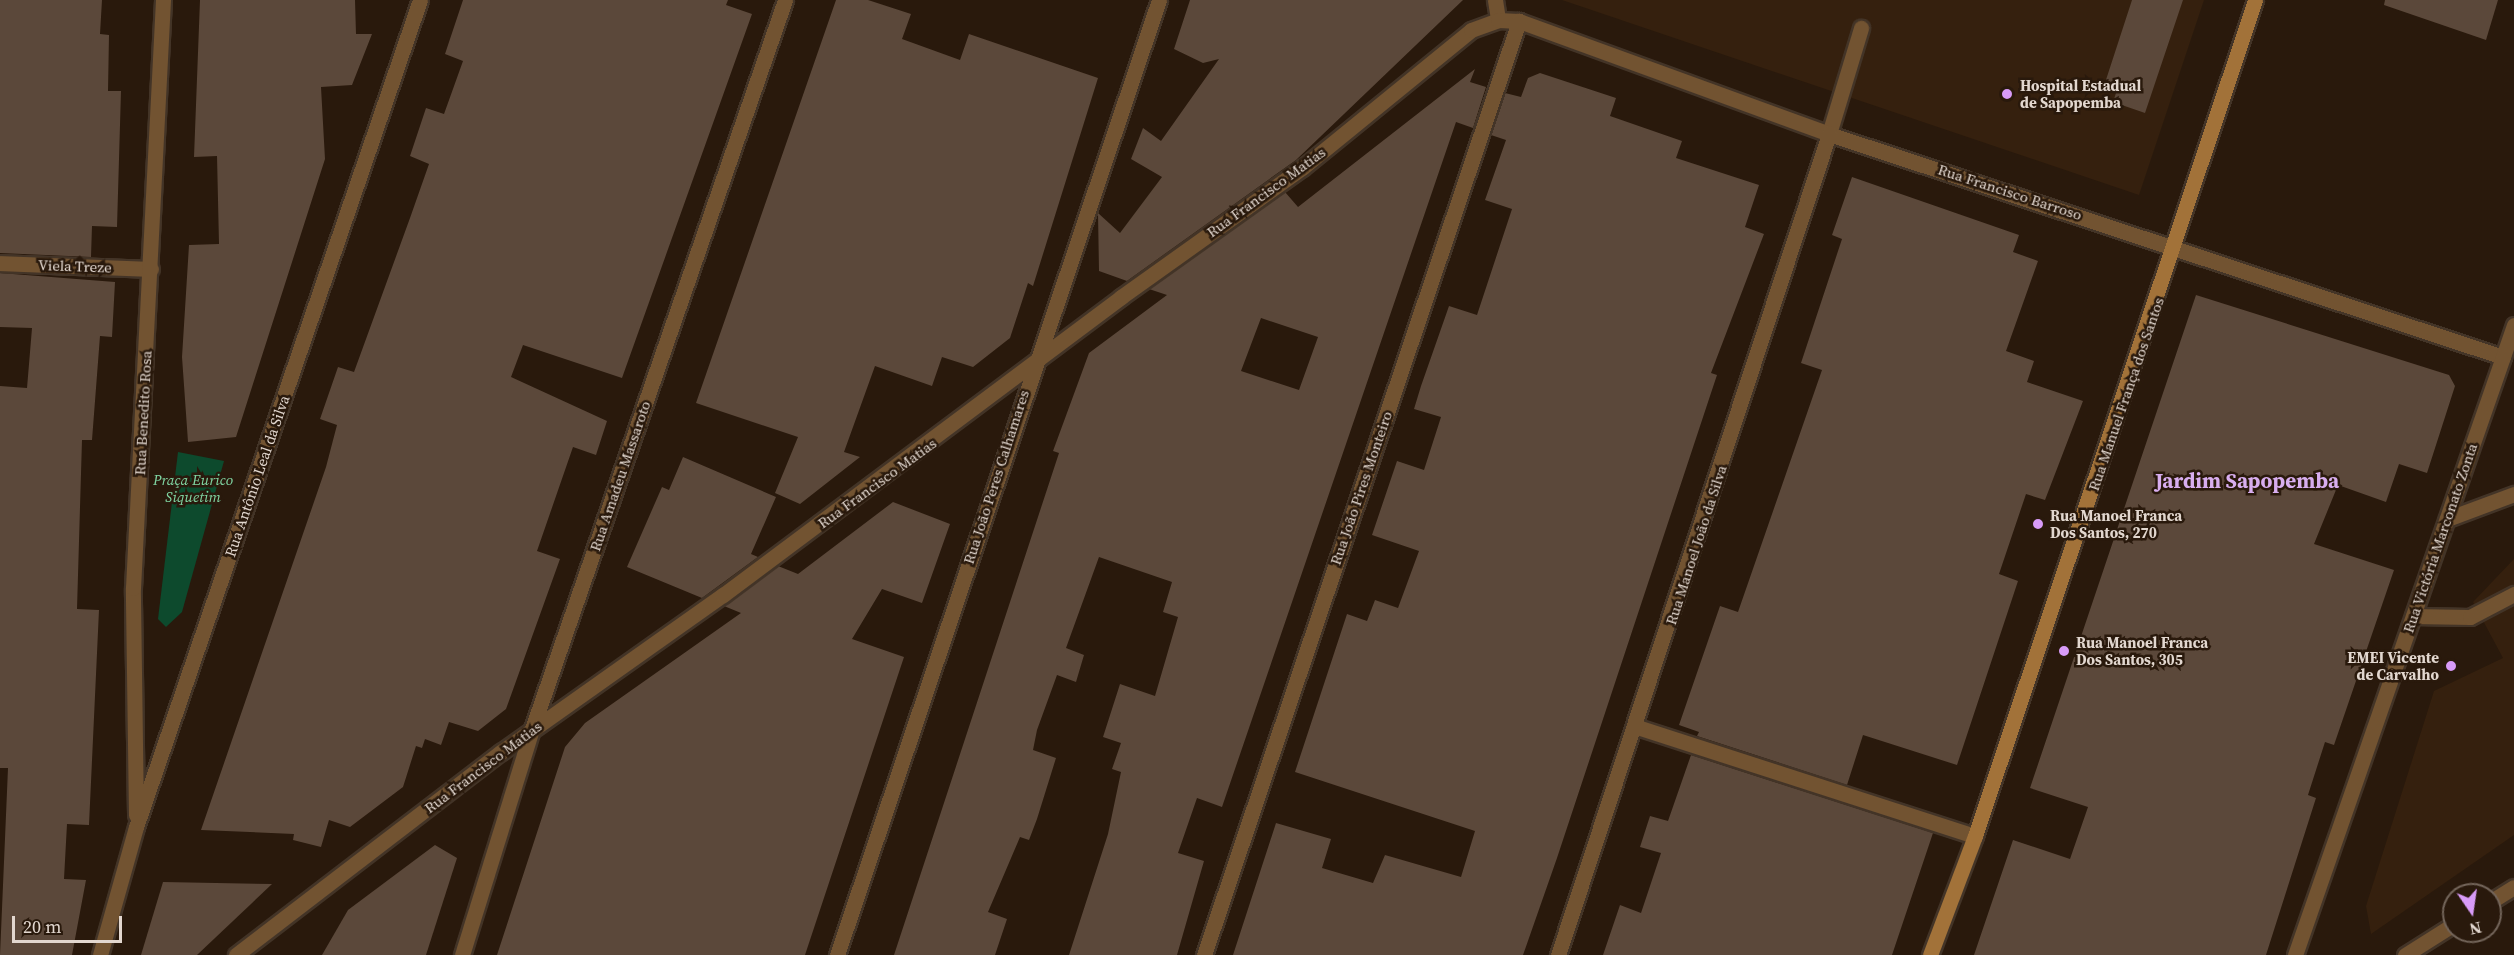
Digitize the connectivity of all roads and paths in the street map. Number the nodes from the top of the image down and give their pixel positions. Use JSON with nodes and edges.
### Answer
{"nodes":[{"id":1,"x":163,"y":0,"type":"edge"},
{"id":2,"x":420,"y":0,"type":"edge"},
{"id":3,"x":785,"y":0,"type":"edge"},
{"id":4,"x":1159,"y":0,"type":"edge"},
{"id":5,"x":1495,"y":0,"type":"edge"},
{"id":6,"x":2255,"y":0,"type":"edge"},
{"id":7,"x":1498,"y":20,"type":"junction"},
{"id":8,"x":1519,"y":21,"type":"junction"},
{"id":9,"x":1861,"y":28,"type":"dead end"},
{"id":10,"x":1829,"y":134,"type":"junction"},
{"id":11,"x":2176,"y":246,"type":"junction"},
{"id":12,"x":0,"y":264,"type":"edge"},
{"id":13,"x":151,"y":269,"type":"junction"},
{"id":14,"x":2514,"y":325,"type":"edge"},
{"id":15,"x":2503,"y":357,"type":"junction"},
{"id":16,"x":1033,"y":365,"type":"junction"},
{"id":17,"x":2514,"y":494,"type":"edge"},
{"id":18,"x":2446,"y":519,"type":"junction"},
{"id":19,"x":2514,"y":594,"type":"edge"},
{"id":20,"x":2413,"y":616,"type":"junction"},
{"id":21,"x":1637,"y":727,"type":"junction"},
{"id":22,"x":532,"y":729,"type":"junction"},
{"id":23,"x":136,"y":827,"type":"junction"},
{"id":24,"x":1975,"y":836,"type":"junction"},
{"id":25,"x":2442,"y":932,"type":"edge"},
{"id":26,"x":100,"y":955,"type":"edge"},
{"id":27,"x":236,"y":955,"type":"edge"},
{"id":28,"x":462,"y":955,"type":"edge"},
{"id":29,"x":837,"y":955,"type":"edge"},
{"id":30,"x":1204,"y":955,"type":"edge"},
{"id":31,"x":1558,"y":955,"type":"edge"},
{"id":32,"x":1930,"y":955,"type":"edge"},
{"id":33,"x":2295,"y":955,"type":"edge"},
{"id":34,"x":2405,"y":955,"type":"edge"}],
"edges":[{"from":1,"to":13,"type":"street","name":"Rua Benedito Rosa"},
{"from":2,"to":23,"type":"street","name":"Rua Antônio Leal da Silva"},
{"from":3,"to":22,"type":"street","name":"Rua Amadeu Massaroto"},
{"from":4,"to":16,"type":"street","name":"Rua João Peres Calhamares"},
{"from":5,"to":7,"type":"street"},
{"from":6,"to":11,"type":"street","name":"Rua Manuel França dos Santos"},
{"from":7,"to":8,"type":"street","name":"Rua Francisco Matias"},
{"from":7,"to":16,"type":"street","name":"Rua Francisco Matias"},
{"from":8,"to":10,"type":"street","name":"Rua Francisco Barroso"},
{"from":8,"to":30,"type":"street","name":"Rua João Pires Monteiro"},
{"from":9,"to":10,"type":"street","name":"Rua Manoel João da Silva"},
{"from":10,"to":11,"type":"street","name":"Rua Francisco Barroso"},
{"from":10,"to":21,"type":"street","name":"Rua Manoel João da Silva"},
{"from":11,"to":15,"type":"street","name":"Rua Francisco Barroso"},
{"from":11,"to":24,"type":"street","name":"Rua Manuel França dos Santos"},
{"from":12,"to":13,"type":"street","name":"Viela Treze"},
{"from":13,"to":23,"type":"street","name":"Rua Benedito Rosa"},
{"from":14,"to":15,"type":"street","name":"Rua Victória Marconato Zonta"},
{"from":15,"to":18,"type":"street","name":"Rua Victória Marconato Zonta"},
{"from":16,"to":22,"type":"street","name":"Rua Francisco Matias"},
{"from":16,"to":29,"type":"street","name":"Rua João Peres Calhamares"},
{"from":17,"to":18,"type":"street"},
{"from":18,"to":20,"type":"street","name":"Rua Victória Marconato Zonta"},
{"from":19,"to":20,"type":"street"},
{"from":20,"to":33,"type":"street","name":"Rua Victória Marconato Zonta"},
{"from":21,"to":24,"type":"street"},
{"from":21,"to":31,"type":"street","name":"Rua Manoel João da Silva"},
{"from":22,"to":27,"type":"street","name":"Rua Francisco Matias"},
{"from":22,"to":28,"type":"street","name":"Rua Amadeu Massaroto"},
{"from":23,"to":26,"type":"street","name":"Rua Antônio Leal da Silva"},
{"from":24,"to":32,"type":"street","name":"Rua Manuel França dos Santos"},
{"from":25,"to":34,"type":"street"}]}
